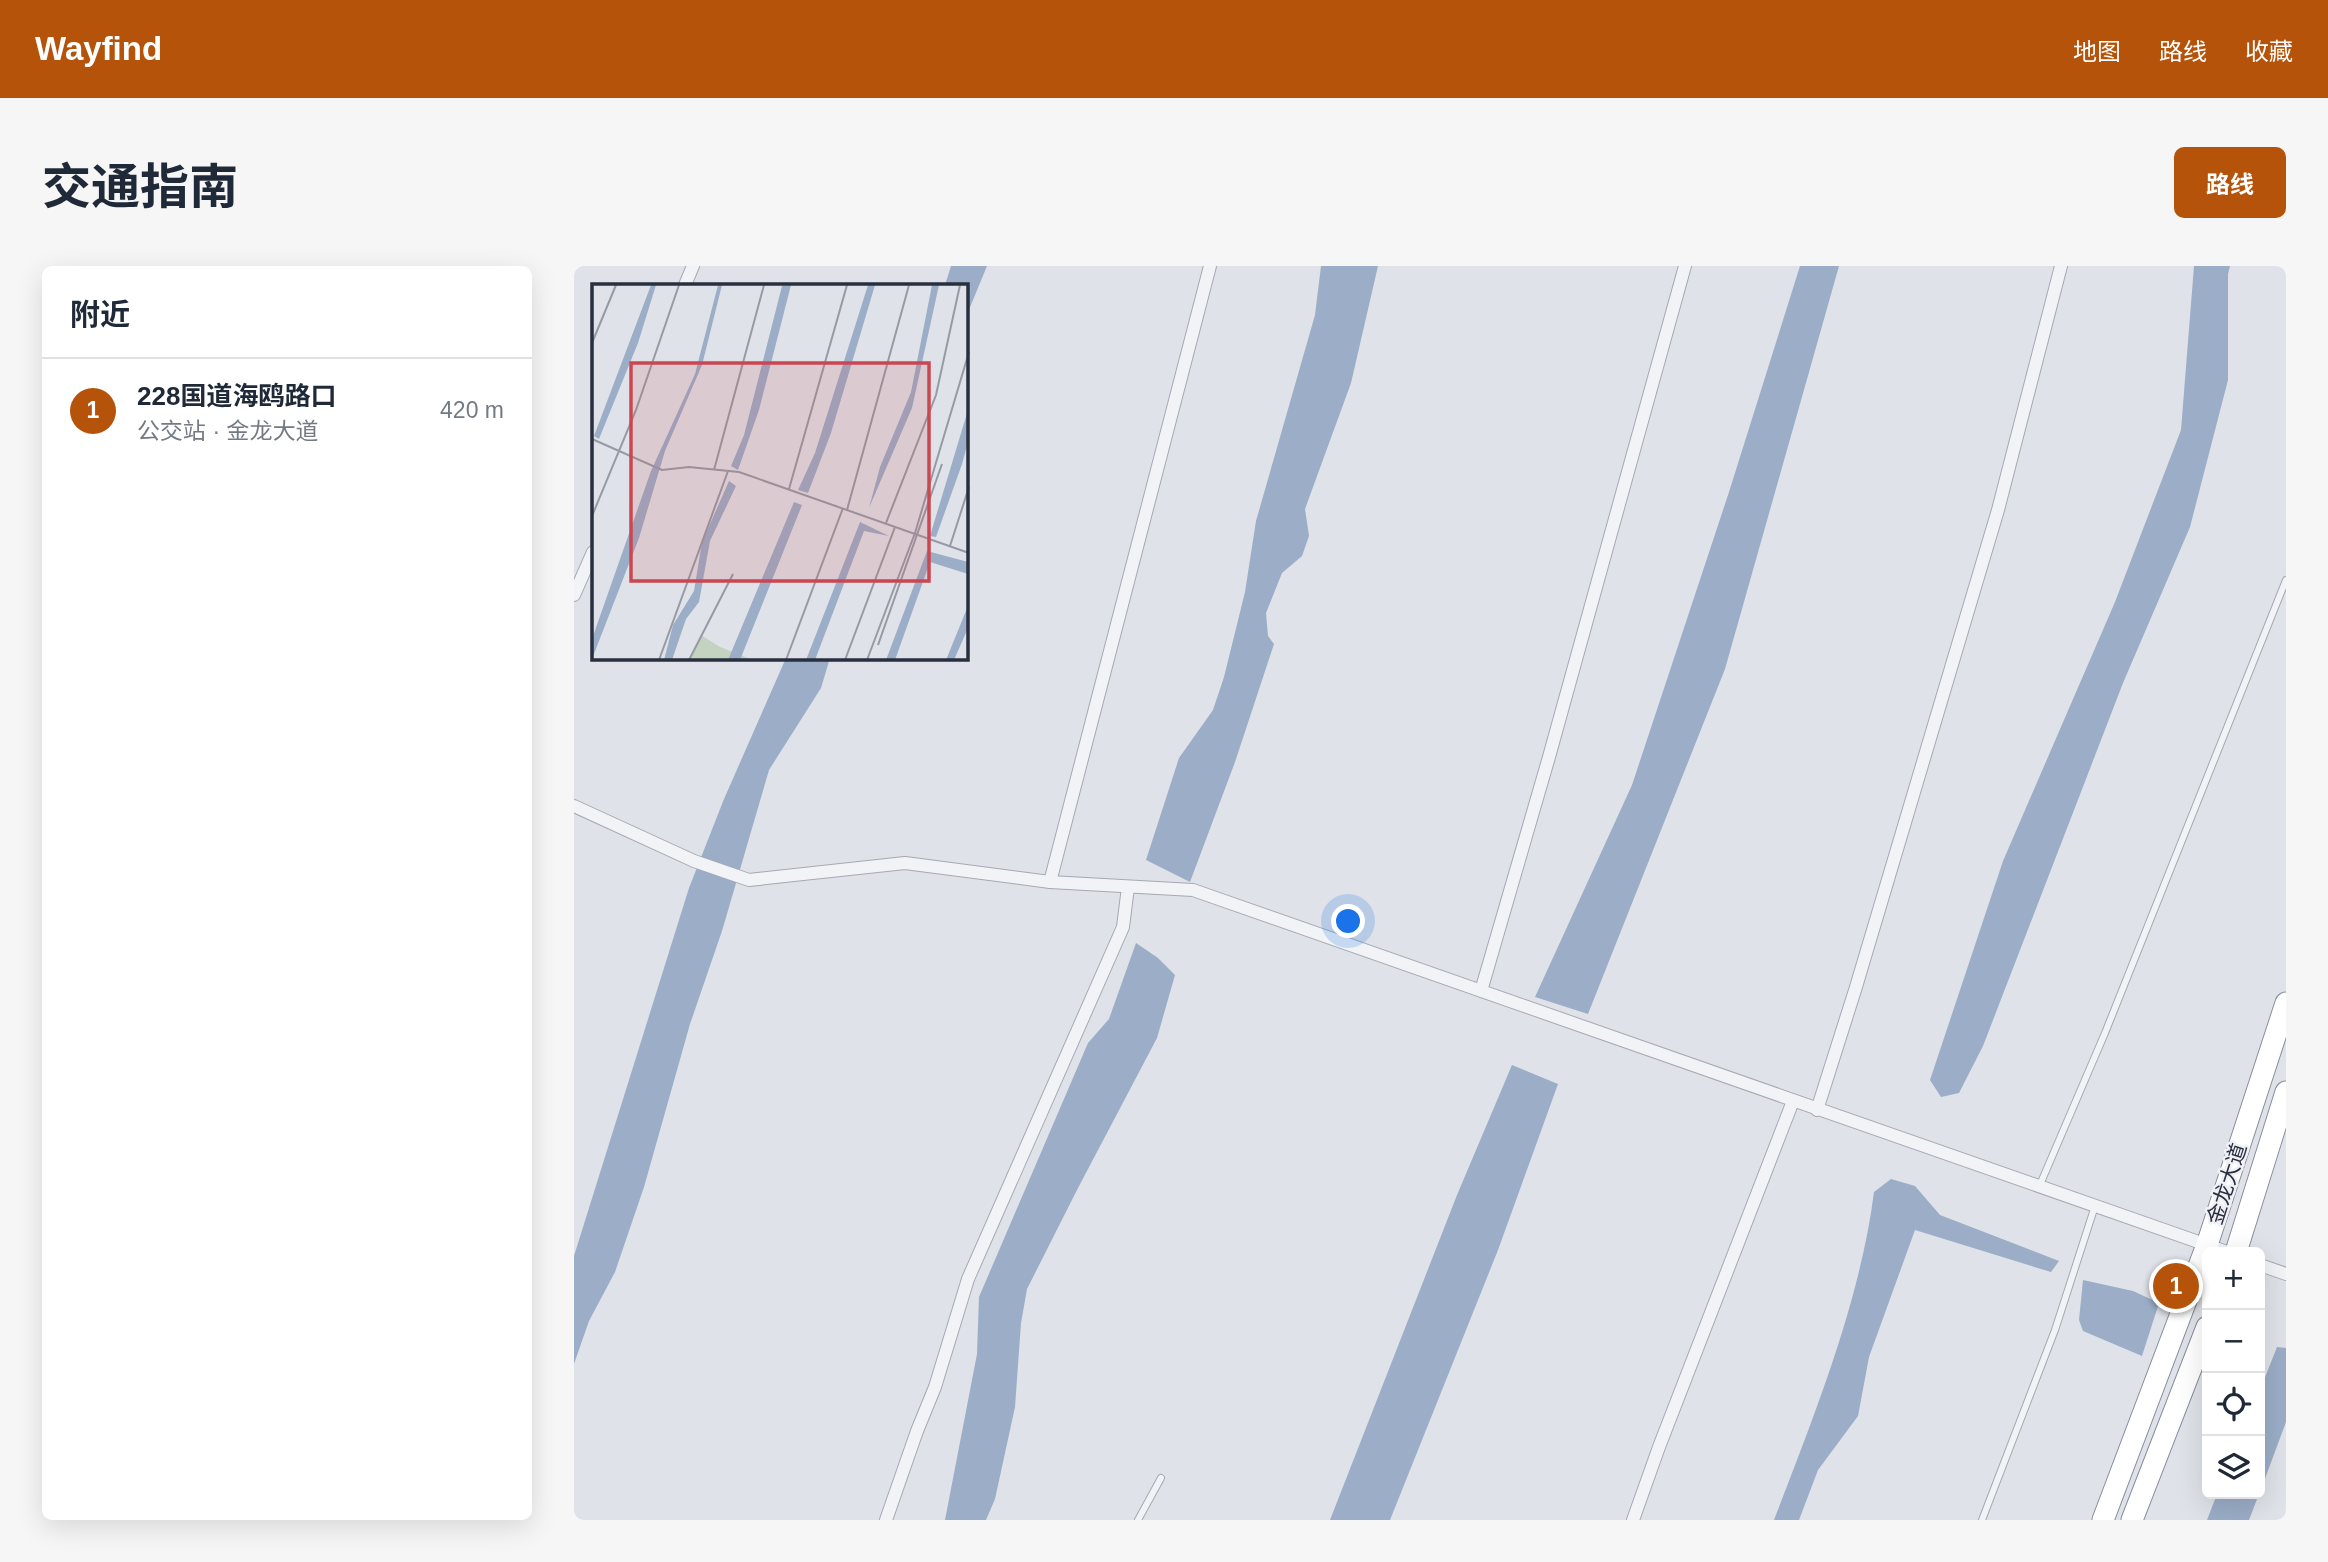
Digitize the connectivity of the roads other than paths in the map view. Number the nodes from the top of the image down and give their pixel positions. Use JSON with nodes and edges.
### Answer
{"nodes":[{"id":1,"x":693,"y":266,"type":"edge"},
{"id":2,"x":1210,"y":266,"type":"edge"},
{"id":3,"x":1685,"y":266,"type":"edge"},
{"id":4,"x":2060,"y":266,"type":"edge"},
{"id":5,"x":685,"y":284,"type":"edge"},
{"id":6,"x":592,"y":554,"type":"edge"},
{"id":7,"x":2286,"y":580,"type":"edge"},
{"id":8,"x":574,"y":595,"type":"edge"},
{"id":9,"x":574,"y":806,"type":"edge"},
{"id":10,"x":1050,"y":882,"type":"junction"},
{"id":11,"x":1128,"y":887,"type":"junction"},
{"id":12,"x":1481,"y":991,"type":"junction"},
{"id":13,"x":2286,"y":1003,"type":"edge"},
{"id":14,"x":2286,"y":1092,"type":"edge"},
{"id":15,"x":1793,"y":1101,"type":"junction"},
{"id":16,"x":1817,"y":1110,"type":"junction"},
{"id":17,"x":2039,"y":1187,"type":"junction"},
{"id":18,"x":2095,"y":1206,"type":"junction"},
{"id":19,"x":2211,"y":1247,"type":"edge"},
{"id":20,"x":2218,"y":1247,"type":"edge"},
{"id":21,"x":2238,"y":1247,"type":"edge"},
{"id":22,"x":2265,"y":1267,"type":"edge"},
{"id":23,"x":2286,"y":1275,"type":"edge"},
{"id":24,"x":2202,"y":1285,"type":"edge"},
{"id":25,"x":2202,"y":1340,"type":"edge"},
{"id":26,"x":1161,"y":1478,"type":"dead end"},
{"id":27,"x":886,"y":1520,"type":"edge"},
{"id":28,"x":1138,"y":1520,"type":"edge"},
{"id":29,"x":1633,"y":1520,"type":"edge"},
{"id":30,"x":1982,"y":1520,"type":"edge"},
{"id":31,"x":2103,"y":1520,"type":"edge"},
{"id":32,"x":2132,"y":1520,"type":"edge"}],
"edges":[{"from":1,"to":5,"type":"street"},
{"from":2,"to":10,"type":"street"},
{"from":3,"to":12,"type":"street"},
{"from":4,"to":16,"type":"street"},
{"from":6,"to":8,"type":"street"},
{"from":7,"to":17,"type":"lane"},
{"from":9,"to":10,"type":"street"},
{"from":10,"to":11,"type":"street"},
{"from":11,"to":12,"type":"street"},
{"from":11,"to":27,"type":"street"},
{"from":12,"to":15,"type":"street"},
{"from":13,"to":20,"type":"highway","name":"金龙大道"},
{"from":14,"to":21,"type":"highway","name":"金龙大道"},
{"from":15,"to":16,"type":"street"},
{"from":15,"to":29,"type":"street"},
{"from":16,"to":17,"type":"street"},
{"from":17,"to":18,"type":"street"},
{"from":18,"to":19,"type":"street"},
{"from":18,"to":30,"type":"lane"},
{"from":22,"to":23,"type":"street"},
{"from":24,"to":31,"type":"highway","name":"金龙大道"},
{"from":25,"to":32,"type":"highway"},
{"from":26,"to":28,"type":"lane"}]}
